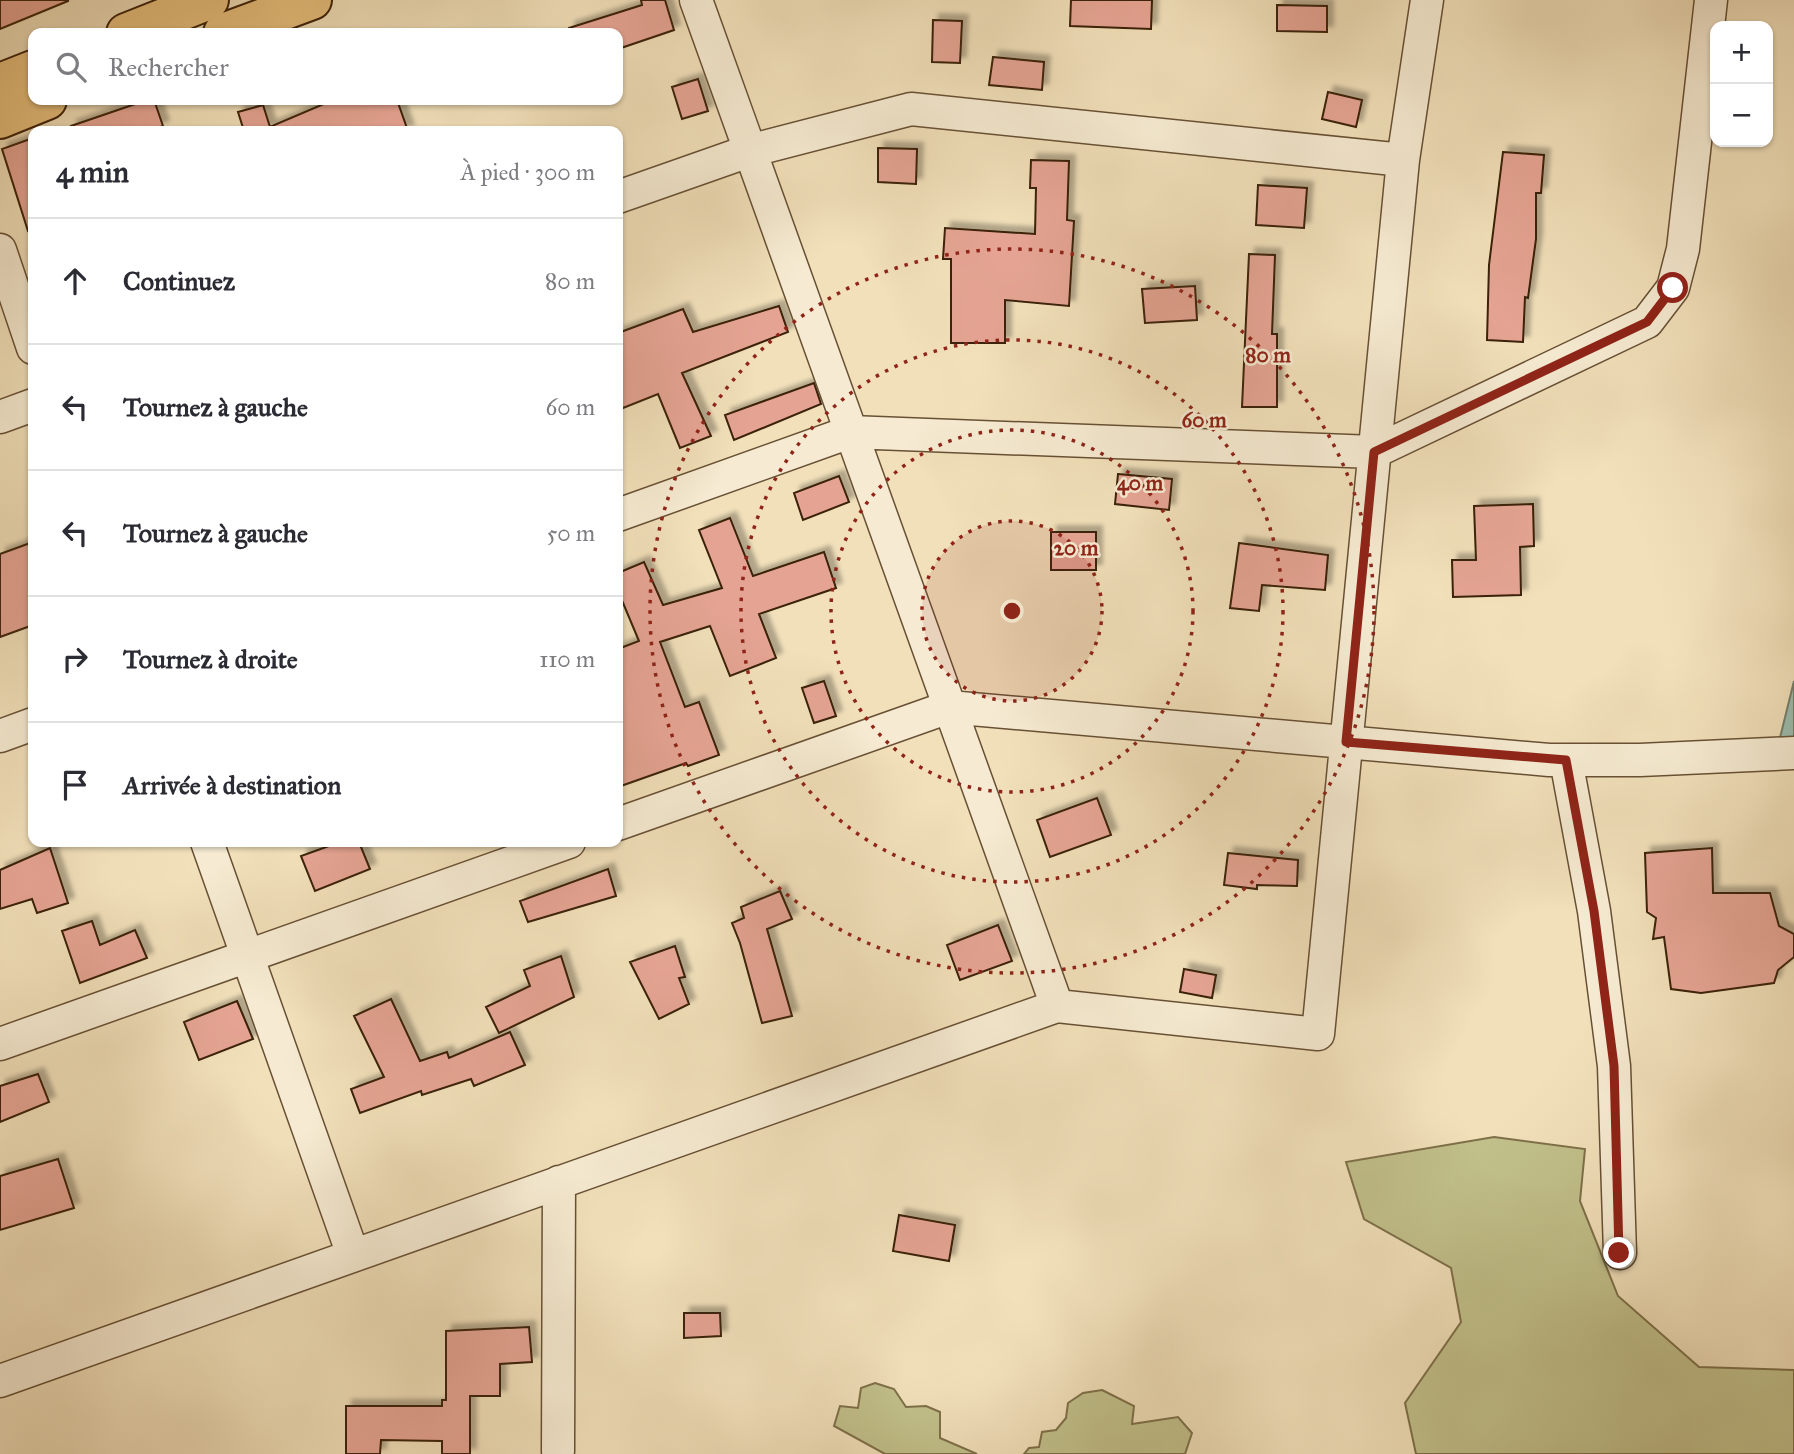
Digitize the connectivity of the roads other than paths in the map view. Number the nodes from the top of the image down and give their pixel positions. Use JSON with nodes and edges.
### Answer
{"nodes":[{"id":1,"x":209,"y":0,"type":"edge"},
{"id":2,"x":312,"y":0,"type":"edge"},
{"id":3,"x":695,"y":0,"type":"edge"},
{"id":4,"x":1427,"y":0,"type":"edge"},
{"id":5,"x":1712,"y":0,"type":"edge"},
{"id":6,"x":139,"y":28,"type":"edge"},
{"id":7,"x":236,"y":28,"type":"edge"},
{"id":8,"x":28,"y":73,"type":"edge"},
{"id":9,"x":0,"y":83,"type":"edge"},
{"id":10,"x":34,"y":105,"type":"edge"},
{"id":11,"x":0,"y":118,"type":"edge"},
{"id":12,"x":749,"y":151,"type":"junction"},
{"id":13,"x":1403,"y":160,"type":"junction"},
{"id":14,"x":623,"y":195,"type":"edge"},
{"id":15,"x":0,"y":250,"type":"edge"},
{"id":16,"x":28,"y":333,"type":"edge"},
{"id":17,"x":28,"y":407,"type":"edge"},
{"id":18,"x":0,"y":417,"type":"edge"},
{"id":19,"x":850,"y":432,"type":"junction"},
{"id":20,"x":1374,"y":452,"type":"junction"},
{"id":21,"x":623,"y":513,"type":"edge"},
{"id":22,"x":949,"y":707,"type":"junction"},
{"id":23,"x":28,"y":726,"type":"edge"},
{"id":24,"x":0,"y":736,"type":"edge"},
{"id":25,"x":1346,"y":742,"type":"junction"},
{"id":26,"x":1794,"y":753,"type":"edge"},
{"id":27,"x":1566,"y":760,"type":"junction"},
{"id":28,"x":623,"y":822,"type":"edge"},
{"id":29,"x":209,"y":847,"type":"edge"},
{"id":30,"x":555,"y":847,"type":"edge"},
{"id":31,"x":248,"y":956,"type":"junction"},
{"id":32,"x":1057,"y":1006,"type":"junction"},
{"id":33,"x":0,"y":1044,"type":"edge"},
{"id":34,"x":559,"y":1182,"type":"junction"},
{"id":35,"x":1619,"y":1253,"type":"dead end"},
{"id":36,"x":353,"y":1255,"type":"junction"},
{"id":37,"x":0,"y":1381,"type":"edge"},
{"id":38,"x":558,"y":1451,"type":"dead end"}],
"edges":[{"from":1,"to":6,"type":"main road"},
{"from":2,"to":7,"type":"main road"},
{"from":3,"to":12,"type":"street"},
{"from":4,"to":13,"type":"street"},
{"from":5,"to":20,"type":"street"},
{"from":8,"to":9,"type":"main road"},
{"from":10,"to":11,"type":"main road"},
{"from":12,"to":13,"type":"street"},
{"from":12,"to":14,"type":"street"},
{"from":12,"to":19,"type":"street"},
{"from":13,"to":20,"type":"street"},
{"from":15,"to":16,"type":"street"},
{"from":17,"to":18,"type":"street"},
{"from":19,"to":20,"type":"street"},
{"from":19,"to":21,"type":"street"},
{"from":19,"to":22,"type":"street"},
{"from":20,"to":25,"type":"street"},
{"from":22,"to":25,"type":"street"},
{"from":22,"to":28,"type":"street"},
{"from":22,"to":32,"type":"street"},
{"from":23,"to":24,"type":"street"},
{"from":25,"to":27,"type":"street"},
{"from":25,"to":32,"type":"street"},
{"from":26,"to":27,"type":"street"},
{"from":27,"to":35,"type":"street"},
{"from":29,"to":31,"type":"street"},
{"from":30,"to":31,"type":"street"},
{"from":31,"to":33,"type":"street"},
{"from":31,"to":36,"type":"street"},
{"from":32,"to":34,"type":"street"},
{"from":34,"to":36,"type":"street"},
{"from":34,"to":38,"type":"street"},
{"from":36,"to":37,"type":"street"}]}
